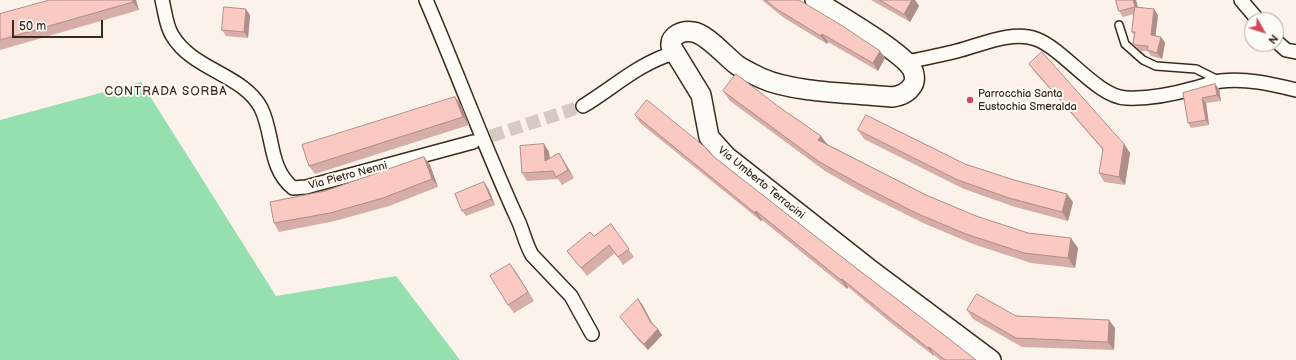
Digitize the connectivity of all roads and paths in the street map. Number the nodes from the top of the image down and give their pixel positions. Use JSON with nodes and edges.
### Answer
{"nodes":[{"id":1,"x":162,"y":0,"type":"edge"},
{"id":2,"x":426,"y":0,"type":"edge"},
{"id":3,"x":815,"y":0,"type":"edge"},
{"id":4,"x":1241,"y":0,"type":"edge"},
{"id":5,"x":1251,"y":12,"type":"edge"},
{"id":6,"x":1120,"y":25,"type":"dead end"},
{"id":7,"x":1284,"y":48,"type":"edge"},
{"id":8,"x":1296,"y":52,"type":"edge"},
{"id":9,"x":674,"y":53,"type":"junction"},
{"id":10,"x":906,"y":62,"type":"junction"},
{"id":11,"x":1220,"y":81,"type":"junction"},
{"id":12,"x":1296,"y":90,"type":"edge"},
{"id":13,"x":583,"y":106,"type":"tunnel mouth"},
{"id":14,"x":473,"y":142,"type":"tunnel mouth"},
{"id":15,"x":592,"y":334,"type":"dead end"},
{"id":16,"x":991,"y":360,"type":"edge"}],
"edges":[{"from":1,"to":14,"type":"street","name":"Via Pietro Nenni"},
{"from":2,"to":15,"type":"street"},
{"from":3,"to":10,"type":"street"},
{"from":4,"to":5,"type":"street"},
{"from":6,"to":11,"type":"lane"},
{"from":7,"to":8,"type":"street"},
{"from":9,"to":10,"type":"street"},
{"from":9,"to":13,"type":"street"},
{"from":9,"to":16,"type":"street","name":"Via Umberto Terracini"},
{"from":10,"to":11,"type":"street"},
{"from":11,"to":12,"type":"street"}]}
